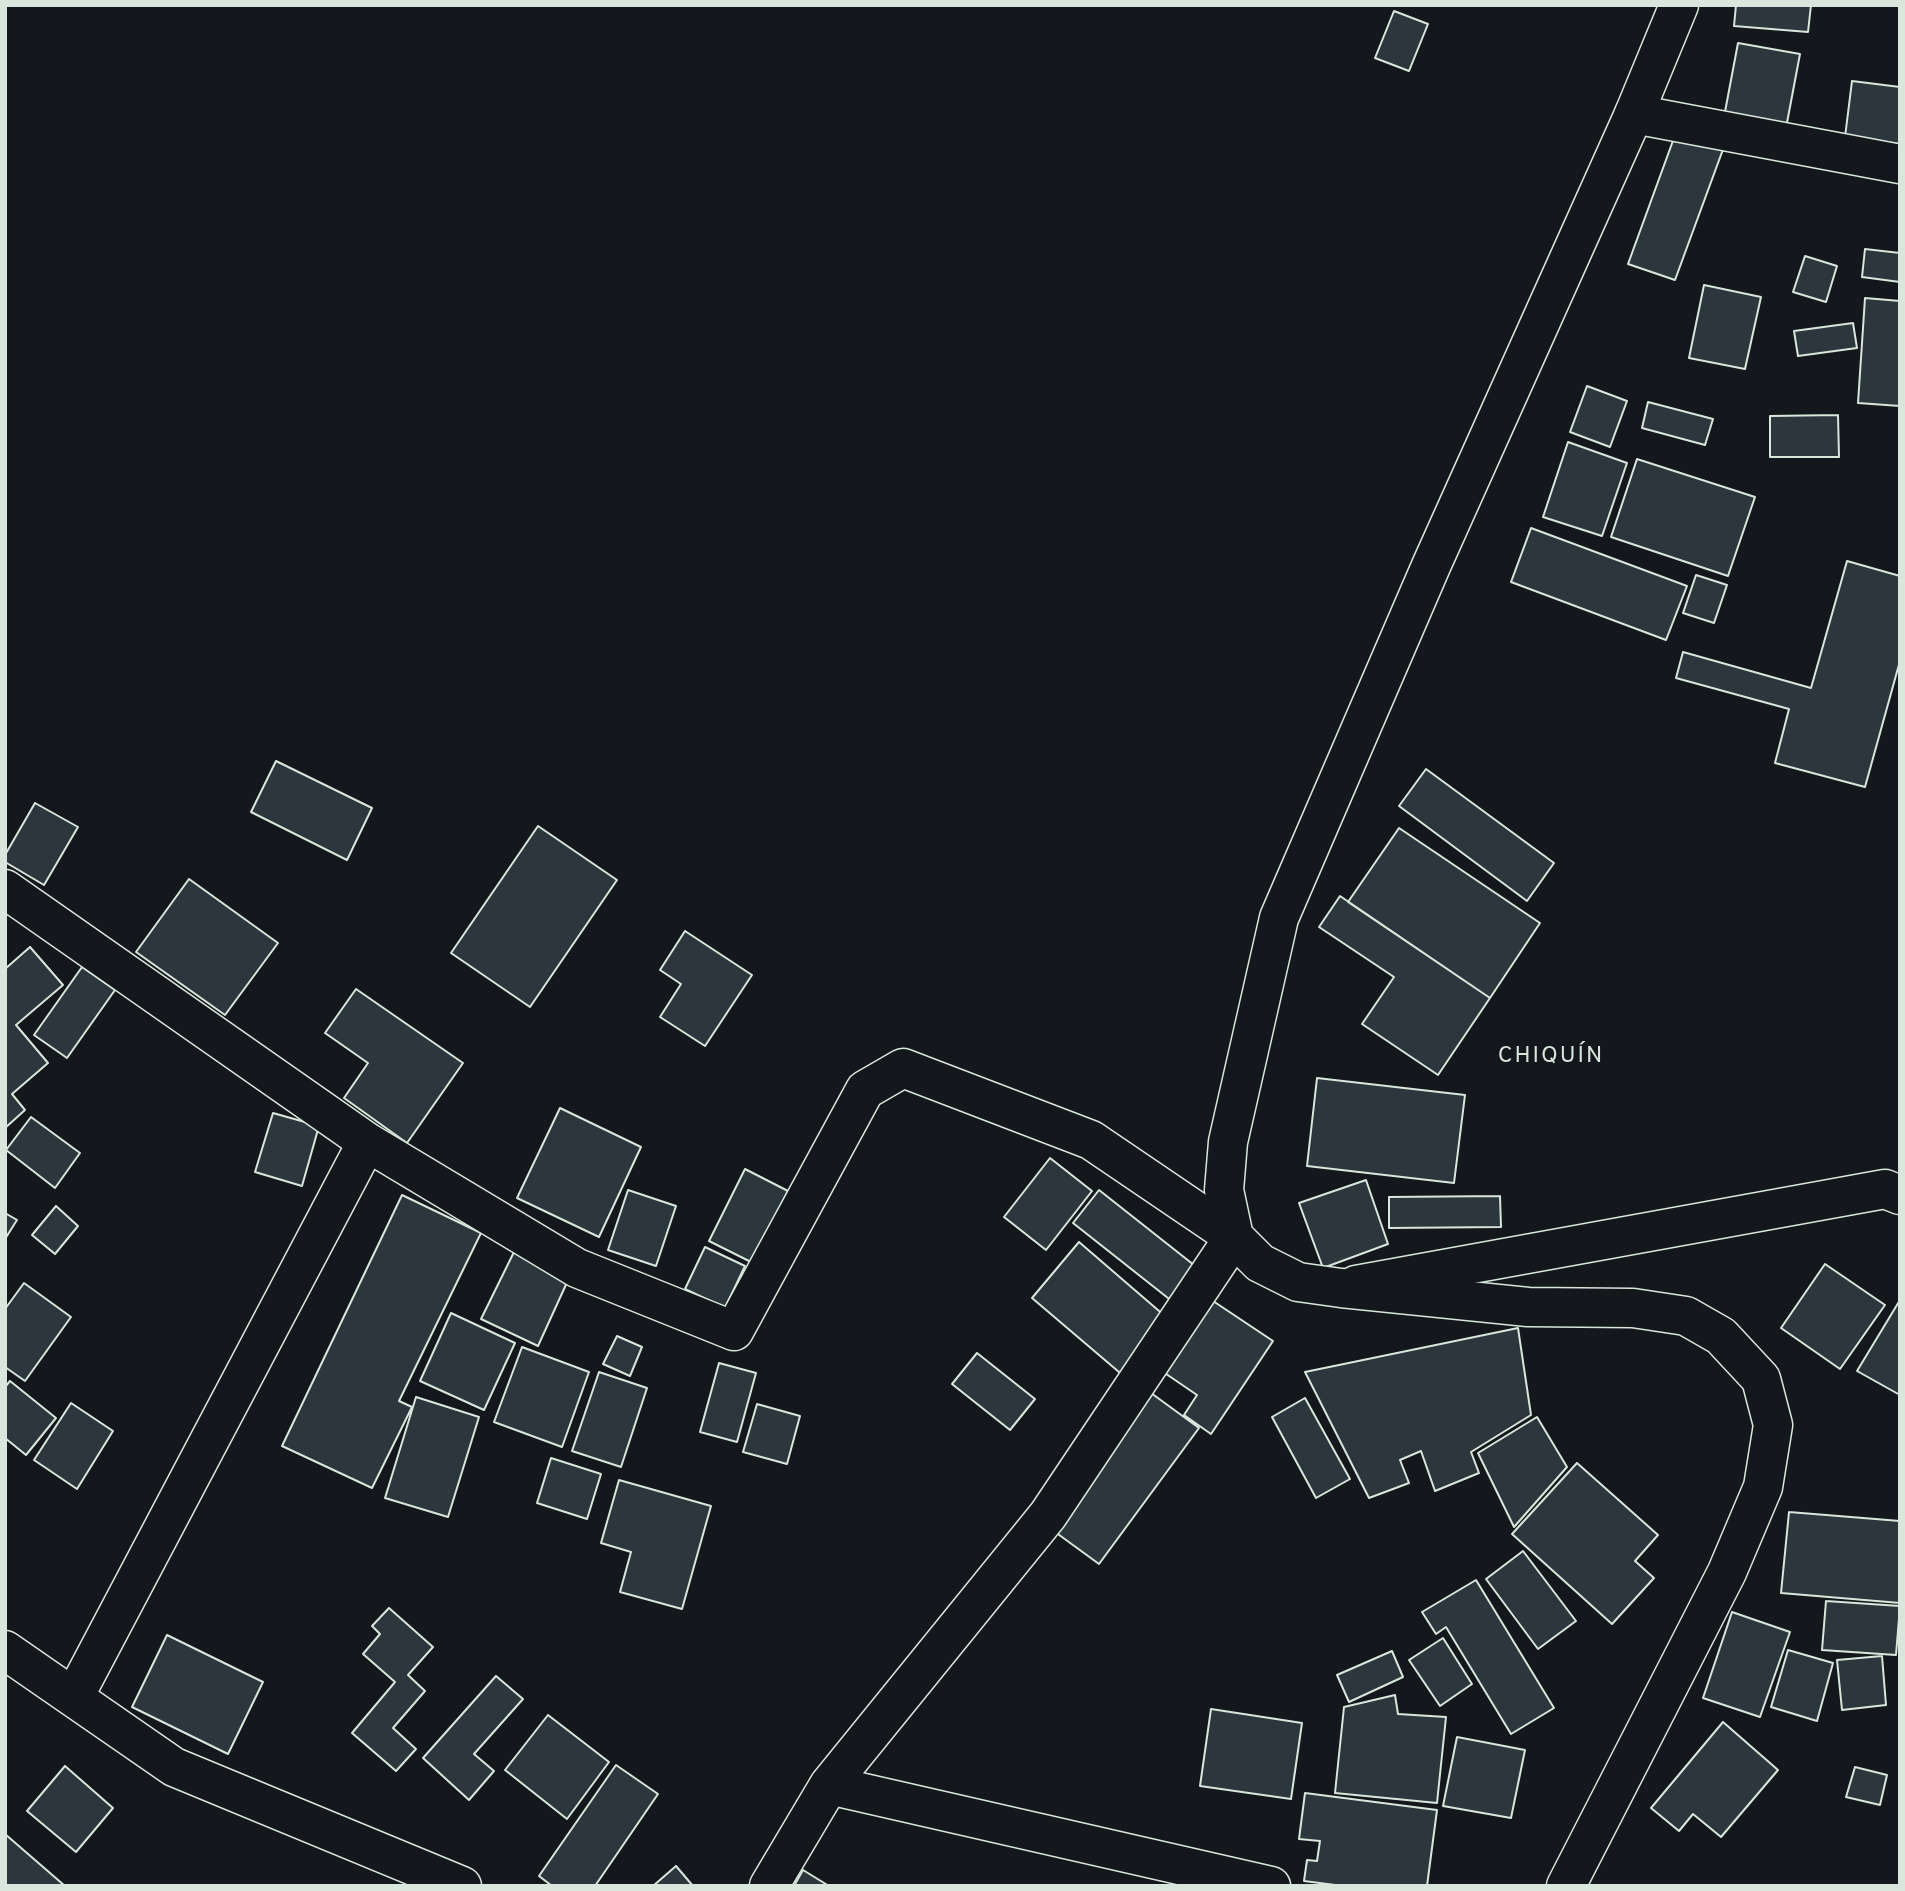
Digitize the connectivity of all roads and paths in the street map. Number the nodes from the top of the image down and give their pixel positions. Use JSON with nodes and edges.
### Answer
{"nodes":[{"id":1,"x":1679,"y":5,"type":"edge"},
{"id":2,"x":1634,"y":114,"type":"junction"},
{"id":3,"x":1900,"y":164,"type":"edge"},
{"id":4,"x":5,"y":889,"type":"edge"},
{"id":5,"x":367,"y":1142,"type":"junction"},
{"id":6,"x":1900,"y":1195,"type":"edge"},
{"id":7,"x":1234,"y":1237,"type":"junction"},
{"id":8,"x":1341,"y":1288,"type":"junction"},
{"id":9,"x":5,"y":1650,"type":"edge"},
{"id":10,"x":74,"y":1697,"type":"junction"},
{"id":11,"x":829,"y":1785,"type":"junction"},
{"id":12,"x":462,"y":1886,"type":"edge"},
{"id":13,"x":769,"y":1886,"type":"edge"},
{"id":14,"x":1271,"y":1886,"type":"edge"},
{"id":15,"x":1566,"y":1886,"type":"edge"}],
"edges":[{"from":1,"to":2,"type":"street"},
{"from":2,"to":3,"type":"street"},
{"from":2,"to":7,"type":"street"},
{"from":4,"to":5,"type":"street"},
{"from":5,"to":7,"type":"street"},
{"from":5,"to":10,"type":"street"},
{"from":6,"to":8,"type":"street"},
{"from":7,"to":8,"type":"street"},
{"from":7,"to":11,"type":"street"},
{"from":8,"to":15,"type":"street"},
{"from":9,"to":10,"type":"street"},
{"from":10,"to":12,"type":"street"},
{"from":11,"to":13,"type":"street"},
{"from":11,"to":14,"type":"street"}]}
